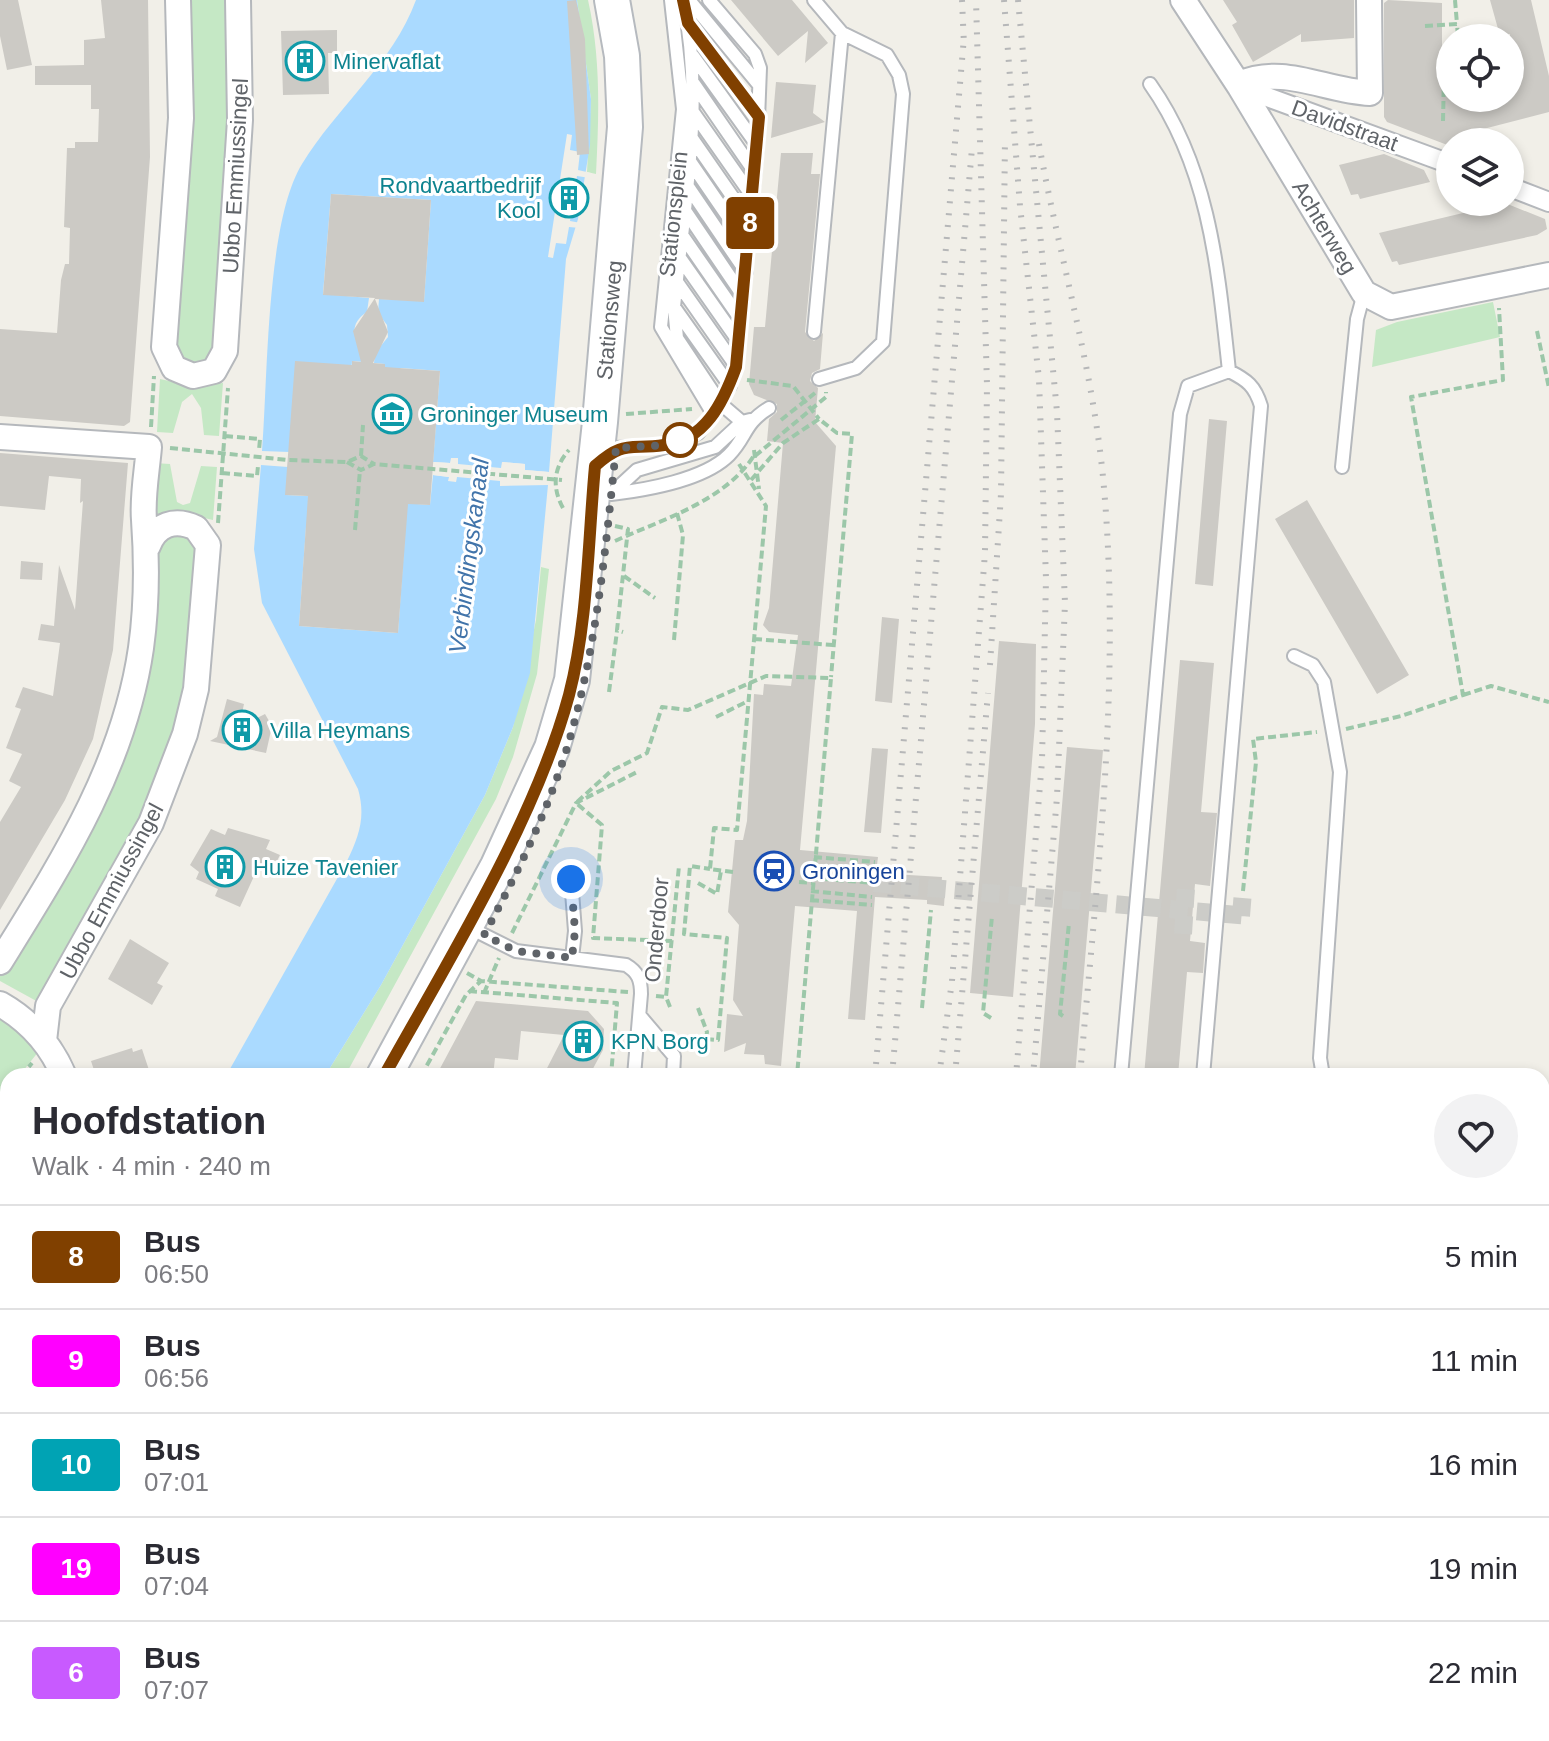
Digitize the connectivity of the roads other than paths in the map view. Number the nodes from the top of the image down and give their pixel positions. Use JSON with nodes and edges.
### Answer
{"nodes":[{"id":1,"x":178,"y":0,"type":"edge"},
{"id":2,"x":238,"y":0,"type":"edge"},
{"id":3,"x":612,"y":0,"type":"edge"},
{"id":4,"x":636,"y":0,"type":"edge"},
{"id":5,"x":671,"y":0,"type":"edge"},
{"id":6,"x":686,"y":0,"type":"edge"},
{"id":7,"x":709,"y":0,"type":"edge"},
{"id":8,"x":814,"y":0,"type":"edge"},
{"id":9,"x":1183,"y":0,"type":"edge"},
{"id":10,"x":1369,"y":0,"type":"edge"},
{"id":11,"x":688,"y":23,"type":"junction"},
{"id":12,"x":842,"y":33,"type":"junction"},
{"id":13,"x":692,"y":55,"type":"junction"},
{"id":14,"x":694,"y":84,"type":"junction"},
{"id":15,"x":1150,"y":84,"type":"dead end"},
{"id":16,"x":759,"y":85,"type":"junction"},
{"id":17,"x":1240,"y":85,"type":"junction"},
{"id":18,"x":693,"y":112,"type":"junction"},
{"id":19,"x":759,"y":117,"type":"junction"},
{"id":20,"x":691,"y":137,"type":"junction"},
{"id":21,"x":757,"y":145,"type":"junction"},
{"id":22,"x":1436,"y":159,"type":"edge"},
{"id":23,"x":689,"y":160,"type":"junction"},
{"id":24,"x":754,"y":171,"type":"junction"},
{"id":25,"x":687,"y":185,"type":"junction"},
{"id":26,"x":1524,"y":192,"type":"edge"},
{"id":27,"x":752,"y":196,"type":"junction"},
{"id":28,"x":1549,"y":202,"type":"edge"},
{"id":29,"x":684,"y":209,"type":"junction"},
{"id":30,"x":750,"y":222,"type":"junction"},
{"id":31,"x":682,"y":235,"type":"junction"},
{"id":32,"x":748,"y":246,"type":"junction"},
{"id":33,"x":680,"y":258,"type":"junction"},
{"id":34,"x":746,"y":272,"type":"junction"},
{"id":35,"x":1549,"y":275,"type":"edge"},
{"id":36,"x":677,"y":282,"type":"junction"},
{"id":37,"x":1364,"y":293,"type":"junction"},
{"id":38,"x":743,"y":296,"type":"junction"},
{"id":39,"x":674,"y":307,"type":"junction"},
{"id":40,"x":741,"y":320,"type":"junction"},
{"id":41,"x":814,"y":332,"type":"dead end"},
{"id":42,"x":739,"y":342,"type":"junction"},
{"id":43,"x":736,"y":366,"type":"junction"},
{"id":44,"x":1229,"y":371,"type":"junction"},
{"id":45,"x":818,"y":385,"type":"road end"},
{"id":46,"x":730,"y":386,"type":"junction"},
{"id":47,"x":769,"y":408,"type":"dead end"},
{"id":48,"x":717,"y":409,"type":"junction"},
{"id":49,"x":746,"y":421,"type":"junction"},
{"id":50,"x":0,"y":437,"type":"edge"},
{"id":51,"x":598,"y":464,"type":"junction"},
{"id":52,"x":1342,"y":467,"type":"dead end"},
{"id":53,"x":148,"y":546,"type":"junction"},
{"id":54,"x":1294,"y":656,"type":"dead end"},
{"id":55,"x":571,"y":879,"type":"dead end"},
{"id":56,"x":485,"y":935,"type":"junction"},
{"id":57,"x":572,"y":958,"type":"junction"},
{"id":58,"x":0,"y":962,"type":"edge"},
{"id":59,"x":0,"y":1004,"type":"edge"},
{"id":60,"x":640,"y":1016,"type":"junction"},
{"id":61,"x":44,"y":1041,"type":"junction"},
{"id":62,"x":59,"y":1068,"type":"edge"},
{"id":63,"x":390,"y":1068,"type":"edge"},
{"id":64,"x":414,"y":1068,"type":"edge"},
{"id":65,"x":635,"y":1068,"type":"edge"},
{"id":66,"x":673,"y":1068,"type":"edge"},
{"id":67,"x":1122,"y":1068,"type":"edge"},
{"id":68,"x":1204,"y":1068,"type":"edge"},
{"id":69,"x":1322,"y":1068,"type":"edge"}],
"edges":[{"from":1,"to":2,"type":"street","name":"Ubbo Emmiussingel"},
{"from":3,"to":51,"type":"main road","name":"Stationsweg"},
{"from":4,"to":51,"type":"main road","name":"Stationsweg"},
{"from":5,"to":48,"type":"lane","name":"Stationsplein"},
{"from":6,"to":11,"type":"lane"},
{"from":6,"to":16,"type":"lane"},
{"from":7,"to":16,"type":"lane"},
{"from":8,"to":12,"type":"lane"},
{"from":9,"to":17,"type":"street","name":"Achterweg"},
{"from":10,"to":17,"type":"street","name":"Davidstraat"},
{"from":11,"to":13,"type":"lane"},
{"from":11,"to":19,"type":"lane"},
{"from":12,"to":41,"type":"lane"},
{"from":12,"to":45,"type":"lane"},
{"from":13,"to":14,"type":"lane"},
{"from":13,"to":21,"type":"lane"},
{"from":14,"to":18,"type":"lane"},
{"from":14,"to":24,"type":"lane"},
{"from":15,"to":44,"type":"lane"},
{"from":16,"to":19,"type":"lane"},
{"from":17,"to":22,"type":"street","name":"Davidstraat"},
{"from":17,"to":37,"type":"street","name":"Achterweg"},
{"from":18,"to":20,"type":"lane"},
{"from":18,"to":27,"type":"lane"},
{"from":19,"to":21,"type":"lane"},
{"from":20,"to":23,"type":"lane"},
{"from":20,"to":30,"type":"lane"},
{"from":21,"to":24,"type":"lane"},
{"from":23,"to":25,"type":"lane"},
{"from":23,"to":32,"type":"lane"},
{"from":24,"to":27,"type":"lane"},
{"from":25,"to":29,"type":"lane"},
{"from":25,"to":34,"type":"lane"},
{"from":26,"to":28,"type":"street"},
{"from":27,"to":30,"type":"lane"},
{"from":29,"to":31,"type":"lane"},
{"from":29,"to":38,"type":"lane"},
{"from":30,"to":32,"type":"lane"},
{"from":31,"to":33,"type":"lane"},
{"from":31,"to":40,"type":"lane"},
{"from":32,"to":34,"type":"lane"},
{"from":33,"to":36,"type":"lane"},
{"from":33,"to":42,"type":"lane"},
{"from":34,"to":38,"type":"lane"},
{"from":35,"to":37,"type":"street","name":"Achterweg"},
{"from":36,"to":39,"type":"lane"},
{"from":36,"to":43,"type":"lane"},
{"from":37,"to":52,"type":"lane"},
{"from":38,"to":40,"type":"lane"},
{"from":39,"to":46,"type":"lane"},
{"from":39,"to":48,"type":"lane"},
{"from":40,"to":42,"type":"lane"},
{"from":42,"to":43,"type":"lane"},
{"from":43,"to":46,"type":"lane"},
{"from":44,"to":67,"type":"lane"},
{"from":44,"to":68,"type":"lane"},
{"from":46,"to":48,"type":"lane"},
{"from":47,"to":49,"type":"lane"},
{"from":48,"to":49,"type":"lane"},
{"from":48,"to":51,"type":"lane"},
{"from":49,"to":51,"type":"lane"},
{"from":49,"to":51,"type":"lane"},
{"from":50,"to":53,"type":"street"},
{"from":51,"to":56,"type":"main road","name":"Stationsweg"},
{"from":53,"to":58,"type":"street"},
{"from":53,"to":61,"type":"street","name":"Ubbo Emmiussingel"},
{"from":54,"to":69,"type":"lane"},
{"from":55,"to":57,"type":"lane"},
{"from":56,"to":57,"type":"lane"},
{"from":56,"to":63,"type":"main road","name":"Stationsweg"},
{"from":56,"to":64,"type":"main road","name":"Stationsweg"},
{"from":57,"to":60,"type":"lane"},
{"from":59,"to":61,"type":"street"},
{"from":60,"to":65,"type":"lane"},
{"from":60,"to":66,"type":"lane"},
{"from":61,"to":62,"type":"street"}]}
